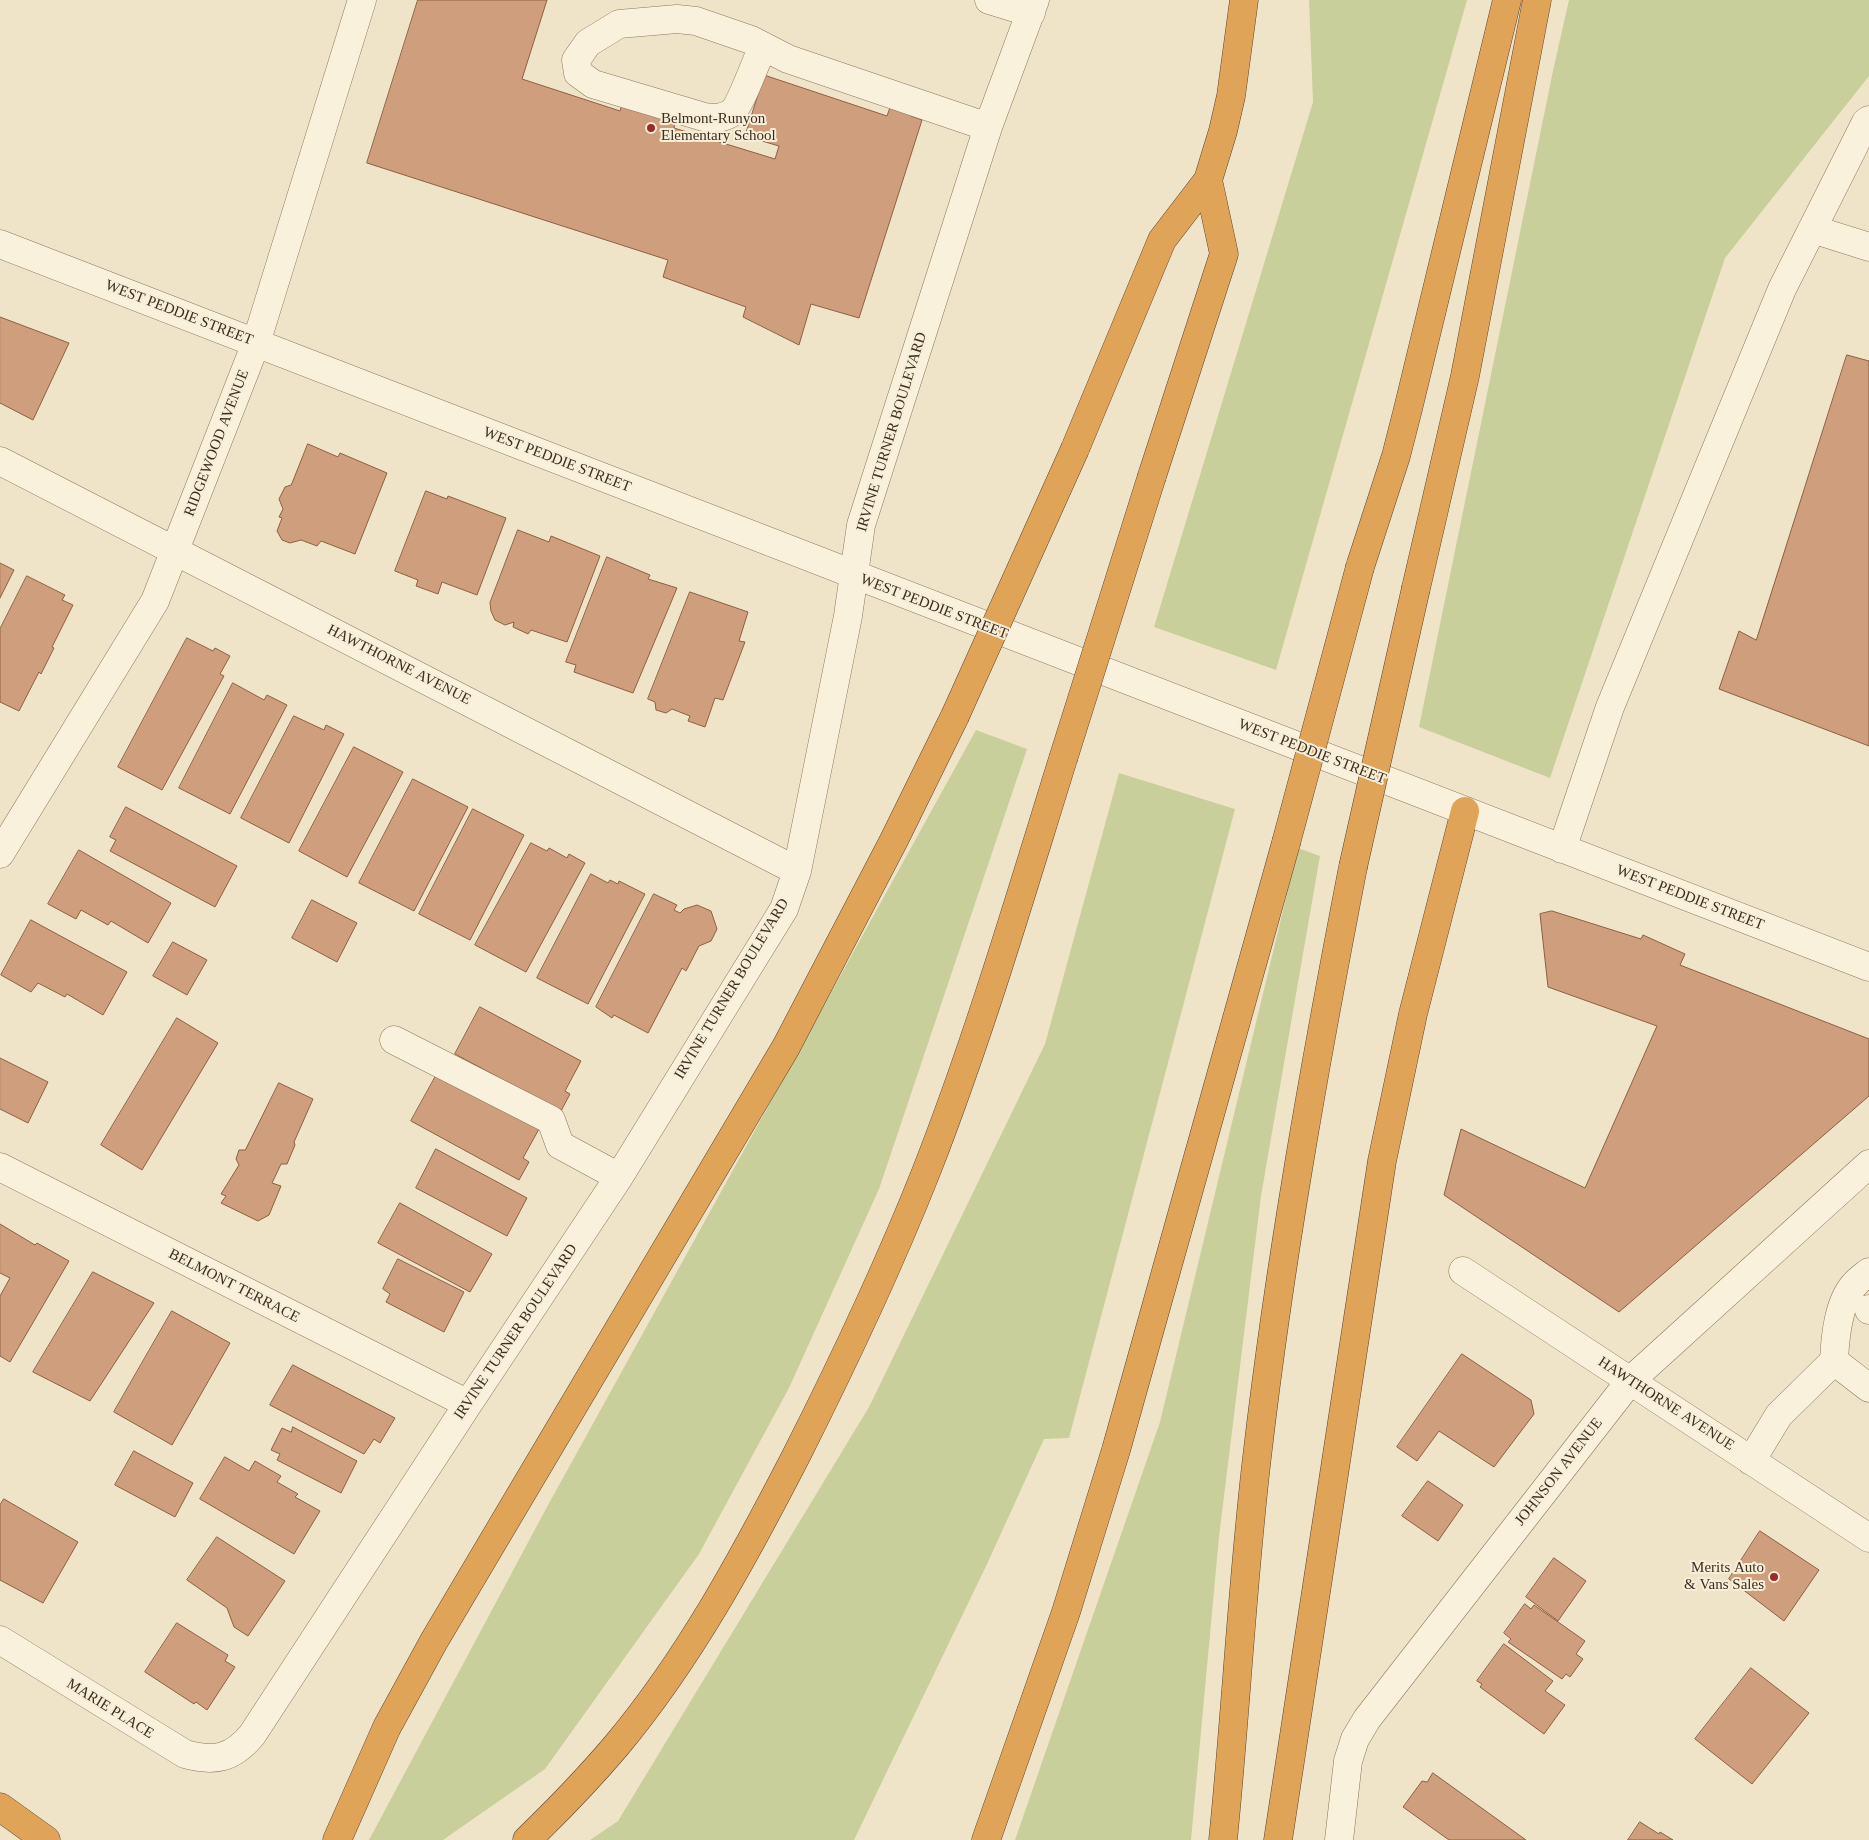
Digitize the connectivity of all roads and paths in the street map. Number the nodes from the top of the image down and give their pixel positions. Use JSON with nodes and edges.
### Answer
{"nodes":[{"id":1,"x":362,"y":0,"type":"edge"},
{"id":2,"x":989,"y":0,"type":"edge"},
{"id":3,"x":1244,"y":0,"type":"edge"},
{"id":4,"x":1508,"y":0,"type":"edge"},
{"id":5,"x":1537,"y":0,"type":"edge"},
{"id":6,"x":1033,"y":7,"type":"edge"},
{"id":7,"x":763,"y":46,"type":"junction"},
{"id":8,"x":1869,"y":120,"type":"edge"},
{"id":9,"x":988,"y":127,"type":"junction"},
{"id":10,"x":1208,"y":180,"type":"junction"},
{"id":11,"x":1812,"y":229,"type":"junction"},
{"id":12,"x":0,"y":244,"type":"edge"},
{"id":13,"x":1869,"y":247,"type":"edge"},
{"id":14,"x":256,"y":343,"type":"junction"},
{"id":15,"x":0,"y":460,"type":"edge"},
{"id":16,"x":176,"y":550,"type":"junction"},
{"id":17,"x":854,"y":576,"type":"junction"},
{"id":18,"x":1465,"y":812,"type":"junction"},
{"id":19,"x":1562,"y":849,"type":"junction"},
{"id":20,"x":0,"y":854,"type":"edge"},
{"id":21,"x":797,"y":872,"type":"junction"},
{"id":22,"x":1869,"y":967,"type":"edge"},
{"id":23,"x":394,"y":1040,"type":"dead end"},
{"id":24,"x":1869,"y":1164,"type":"edge"},
{"id":25,"x":0,"y":1167,"type":"edge"},
{"id":26,"x":619,"y":1177,"type":"junction"},
{"id":27,"x":1463,"y":1271,"type":"dead end"},
{"id":28,"x":1869,"y":1272,"type":"edge"},
{"id":29,"x":1834,"y":1361,"type":"junction"},
{"id":30,"x":1630,"y":1380,"type":"junction"},
{"id":31,"x":1869,"y":1388,"type":"edge"},
{"id":32,"x":468,"y":1404,"type":"junction"},
{"id":33,"x":1751,"y":1460,"type":"junction"},
{"id":34,"x":1869,"y":1538,"type":"edge"},
{"id":35,"x":0,"y":1640,"type":"edge"},
{"id":36,"x":226,"y":1756,"type":"joint"},
{"id":37,"x":0,"y":1807,"type":"edge"},
{"id":38,"x":46,"y":1840,"type":"edge"},
{"id":39,"x":337,"y":1840,"type":"edge"},
{"id":40,"x":528,"y":1840,"type":"edge"},
{"id":41,"x":986,"y":1840,"type":"edge"},
{"id":42,"x":1223,"y":1840,"type":"edge"},
{"id":43,"x":1278,"y":1840,"type":"edge"},
{"id":44,"x":1339,"y":1840,"type":"edge"}],
"edges":[{"from":1,"to":14,"type":"street","name":"RIDGEWOOD AVENUE"},
{"from":2,"to":6,"type":"street"},
{"from":3,"to":10,"type":"highway"},
{"from":4,"to":41,"type":"highway","bridge":true},
{"from":5,"to":42,"type":"highway","bridge":true},
{"from":6,"to":9,"type":"street","name":"IRVINE TURNER BOULEVARD"},
{"from":7,"to":7,"type":"street"},
{"from":7,"to":9,"type":"street"},
{"from":8,"to":11,"type":"street"},
{"from":9,"to":17,"type":"street","name":"IRVINE TURNER BOULEVARD"},
{"from":10,"to":39,"type":"highway","bridge":true},
{"from":10,"to":40,"type":"highway","bridge":true},
{"from":11,"to":13,"type":"street"},
{"from":11,"to":19,"type":"street"},
{"from":12,"to":14,"type":"street","name":"WEST PEDDIE STREET"},
{"from":14,"to":16,"type":"street","name":"RIDGEWOOD AVENUE"},
{"from":14,"to":17,"type":"street","name":"WEST PEDDIE STREET"},
{"from":15,"to":16,"type":"street","name":"HAWTHORNE AVENUE"},
{"from":16,"to":20,"type":"street","name":"RIDGEWOOD AVENUE"},
{"from":16,"to":21,"type":"street","name":"HAWTHORNE AVENUE"},
{"from":17,"to":18,"type":"street","name":"WEST PEDDIE STREET"},
{"from":17,"to":21,"type":"street","name":"IRVINE TURNER BOULEVARD"},
{"from":18,"to":19,"type":"street","name":"WEST PEDDIE STREET"},
{"from":18,"to":43,"type":"highway"},
{"from":19,"to":22,"type":"street","name":"WEST PEDDIE STREET"},
{"from":21,"to":26,"type":"street","name":"IRVINE TURNER BOULEVARD"},
{"from":23,"to":26,"type":"street"},
{"from":24,"to":30,"type":"street","name":"JOHNSON AVENUE"},
{"from":25,"to":32,"type":"street","name":"BELMONT TERRACE"},
{"from":26,"to":32,"type":"street","name":"IRVINE TURNER BOULEVARD"},
{"from":27,"to":30,"type":"street","name":"HAWTHORNE AVENUE"},
{"from":28,"to":29,"type":"street"},
{"from":29,"to":31,"type":"street"},
{"from":29,"to":33,"type":"street"},
{"from":30,"to":33,"type":"street","name":"HAWTHORNE AVENUE"},
{"from":30,"to":44,"type":"street","name":"JOHNSON AVENUE"},
{"from":32,"to":36,"type":"street","name":"IRVINE TURNER BOULEVARD"},
{"from":33,"to":34,"type":"street","name":"HAWTHORNE AVENUE"},
{"from":35,"to":36,"type":"street","name":"MARIE PLACE"},
{"from":37,"to":38,"type":"highway"}]}
